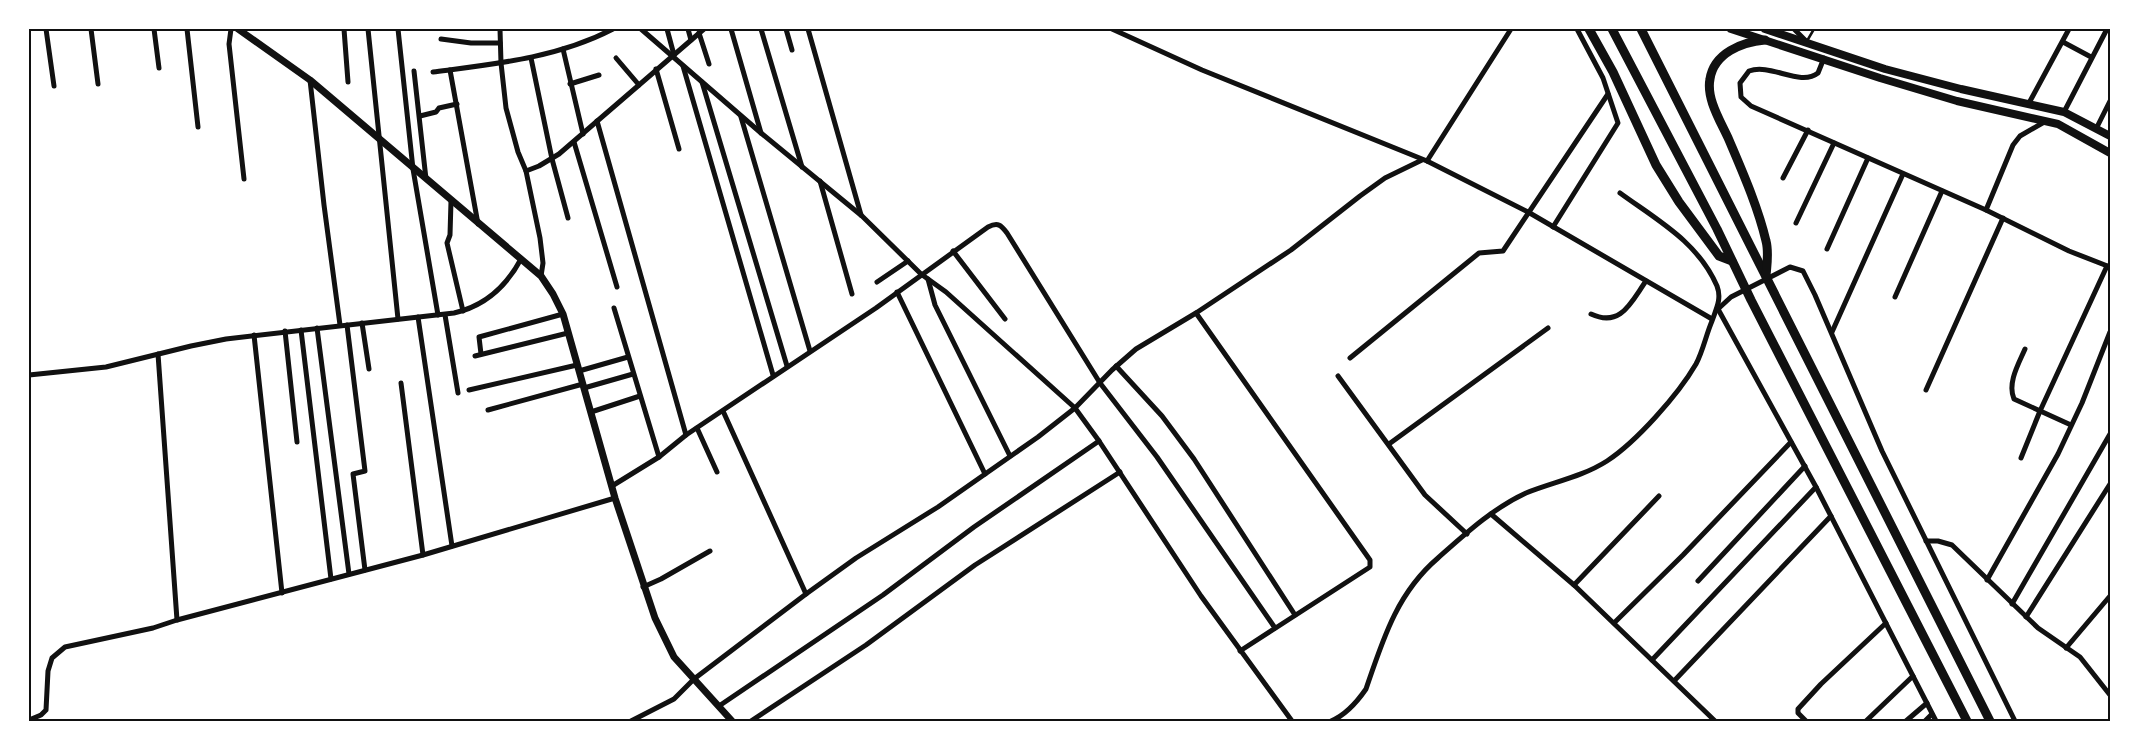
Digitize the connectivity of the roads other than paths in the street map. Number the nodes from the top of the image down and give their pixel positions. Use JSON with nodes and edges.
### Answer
{"nodes":[{"id":1,"x":46,"y":29,"type":"edge"},
{"id":2,"x":91,"y":29,"type":"edge"},
{"id":3,"x":154,"y":29,"type":"edge"},
{"id":4,"x":187,"y":29,"type":"edge"},
{"id":5,"x":231,"y":29,"type":"edge"},
{"id":6,"x":238,"y":29,"type":"edge"},
{"id":7,"x":344,"y":29,"type":"edge"},
{"id":8,"x":368,"y":29,"type":"edge"},
{"id":9,"x":398,"y":29,"type":"edge"},
{"id":10,"x":500,"y":29,"type":"edge"},
{"id":11,"x":613,"y":29,"type":"edge"},
{"id":12,"x":641,"y":29,"type":"edge"},
{"id":13,"x":667,"y":29,"type":"edge"},
{"id":14,"x":688,"y":29,"type":"edge"},
{"id":15,"x":704,"y":29,"type":"edge"},
{"id":16,"x":731,"y":29,"type":"edge"},
{"id":17,"x":761,"y":29,"type":"edge"},
{"id":18,"x":786,"y":29,"type":"edge"},
{"id":19,"x":808,"y":29,"type":"edge"},
{"id":20,"x":1112,"y":29,"type":"edge"},
{"id":21,"x":1511,"y":29,"type":"edge"},
{"id":22,"x":1577,"y":29,"type":"edge"},
{"id":23,"x":1589,"y":29,"type":"edge"},
{"id":24,"x":1612,"y":29,"type":"edge"},
{"id":25,"x":1641,"y":29,"type":"edge"},
{"id":26,"x":1730,"y":29,"type":"edge"},
{"id":27,"x":1765,"y":29,"type":"edge"},
{"id":28,"x":1794,"y":29,"type":"edge"},
{"id":29,"x":1814,"y":29,"type":"edge"},
{"id":30,"x":2070,"y":29,"type":"edge"},
{"id":31,"x":2107,"y":29,"type":"edge"},
{"id":32,"x":699,"y":33,"type":"junction"},
{"id":33,"x":441,"y":39,"type":"dead end"},
{"id":34,"x":691,"y":40,"type":"junction"},
{"id":35,"x":1765,"y":40,"type":"junction"},
{"id":36,"x":1806,"y":42,"type":"junction"},
{"id":37,"x":2062,"y":42,"type":"junction"},
{"id":38,"x":500,"y":43,"type":"junction"},
{"id":39,"x":563,"y":49,"type":"junction"},
{"id":40,"x":792,"y":50,"type":"dead end"},
{"id":41,"x":673,"y":55,"type":"junction"},
{"id":42,"x":2091,"y":57,"type":"junction"},
{"id":43,"x":531,"y":58,"type":"junction"},
{"id":44,"x":616,"y":58,"type":"dead end"},
{"id":45,"x":1824,"y":58,"type":"junction"},
{"id":46,"x":501,"y":63,"type":"junction"},
{"id":47,"x":683,"y":64,"type":"junction"},
{"id":48,"x":709,"y":64,"type":"dead end"},
{"id":49,"x":160,"y":68,"type":"dead end"},
{"id":50,"x":656,"y":69,"type":"junction"},
{"id":51,"x":450,"y":70,"type":"junction"},
{"id":52,"x":414,"y":71,"type":"dead end"},
{"id":53,"x":433,"y":72,"type":"dead end"},
{"id":54,"x":599,"y":75,"type":"dead end"},
{"id":55,"x":310,"y":80,"type":"junction"},
{"id":56,"x":348,"y":82,"type":"dead end"},
{"id":57,"x":702,"y":82,"type":"junction"},
{"id":58,"x":98,"y":84,"type":"dead end"},
{"id":59,"x":570,"y":84,"type":"junction"},
{"id":60,"x":639,"y":85,"type":"junction"},
{"id":61,"x":54,"y":86,"type":"dead end"},
{"id":62,"x":1608,"y":94,"type":"junction"},
{"id":63,"x":2110,"y":101,"type":"edge"},
{"id":64,"x":2029,"y":103,"type":"junction"},
{"id":65,"x":457,"y":104,"type":"junction"},
{"id":66,"x":2064,"y":112,"type":"junction"},
{"id":67,"x":741,"y":115,"type":"junction"},
{"id":68,"x":420,"y":116,"type":"junction"},
{"id":69,"x":597,"y":121,"type":"junction"},
{"id":70,"x":2046,"y":121,"type":"junction"},
{"id":71,"x":198,"y":127,"type":"dead end"},
{"id":72,"x":2096,"y":129,"type":"junction"},
{"id":73,"x":1808,"y":130,"type":"junction"},
{"id":74,"x":762,"y":133,"type":"junction"},
{"id":75,"x":582,"y":134,"type":"junction"},
{"id":76,"x":2110,"y":136,"type":"edge"},
{"id":77,"x":380,"y":139,"type":"junction"},
{"id":78,"x":574,"y":142,"type":"junction"},
{"id":79,"x":1834,"y":143,"type":"junction"},
{"id":80,"x":679,"y":149,"type":"dead end"},
{"id":81,"x":2110,"y":153,"type":"edge"},
{"id":82,"x":1868,"y":158,"type":"junction"},
{"id":83,"x":552,"y":159,"type":"junction"},
{"id":84,"x":1424,"y":161,"type":"junction"},
{"id":85,"x":802,"y":167,"type":"junction"},
{"id":86,"x":413,"y":169,"type":"junction"},
{"id":87,"x":526,"y":171,"type":"junction"},
{"id":88,"x":1903,"y":174,"type":"junction"},
{"id":89,"x":1783,"y":178,"type":"dead end"},
{"id":90,"x":244,"y":179,"type":"dead end"},
{"id":91,"x":426,"y":180,"type":"junction"},
{"id":92,"x":820,"y":180,"type":"junction"},
{"id":93,"x":1942,"y":191,"type":"junction"},
{"id":94,"x":1620,"y":193,"type":"dead end"},
{"id":95,"x":451,"y":201,"type":"junction"},
{"id":96,"x":1986,"y":210,"type":"junction"},
{"id":97,"x":1528,"y":212,"type":"junction"},
{"id":98,"x":862,"y":216,"type":"junction"},
{"id":99,"x":568,"y":218,"type":"dead end"},
{"id":100,"x":2003,"y":218,"type":"junction"},
{"id":101,"x":1796,"y":223,"type":"dead end"},
{"id":102,"x":478,"y":224,"type":"junction"},
{"id":103,"x":1553,"y":227,"type":"junction"},
{"id":104,"x":1827,"y":249,"type":"dead end"},
{"id":105,"x":953,"y":251,"type":"junction"},
{"id":106,"x":521,"y":260,"type":"junction"},
{"id":107,"x":908,"y":261,"type":"junction"},
{"id":108,"x":1732,"y":261,"type":"junction"},
{"id":109,"x":2109,"y":266,"type":"edge"},
{"id":110,"x":921,"y":274,"type":"junction"},
{"id":111,"x":541,"y":276,"type":"junction"},
{"id":112,"x":1766,"y":276,"type":"junction"},
{"id":113,"x":928,"y":279,"type":"junction"},
{"id":114,"x":1646,"y":281,"type":"junction"},
{"id":115,"x":877,"y":282,"type":"dead end"},
{"id":116,"x":617,"y":287,"type":"dead end"},
{"id":117,"x":897,"y":292,"type":"junction"},
{"id":118,"x":852,"y":294,"type":"dead end"},
{"id":119,"x":1895,"y":297,"type":"dead end"},
{"id":120,"x":614,"y":308,"type":"dead end"},
{"id":121,"x":1718,"y":309,"type":"junction"},
{"id":122,"x":463,"y":311,"type":"junction"},
{"id":123,"x":1196,"y":313,"type":"junction"},
{"id":124,"x":563,"y":314,"type":"junction"},
{"id":125,"x":1591,"y":314,"type":"dead end"},
{"id":126,"x":438,"y":315,"type":"junction"},
{"id":127,"x":444,"y":315,"type":"junction"},
{"id":128,"x":418,"y":317,"type":"junction"},
{"id":129,"x":398,"y":319,"type":"junction"},
{"id":130,"x":1005,"y":319,"type":"dead end"},
{"id":131,"x":1712,"y":319,"type":"junction"},
{"id":132,"x":362,"y":323,"type":"junction"},
{"id":133,"x":340,"y":325,"type":"junction"},
{"id":134,"x":346,"y":325,"type":"junction"},
{"id":135,"x":317,"y":328,"type":"junction"},
{"id":136,"x":1548,"y":328,"type":"dead end"},
{"id":137,"x":301,"y":330,"type":"junction"},
{"id":138,"x":285,"y":332,"type":"junction"},
{"id":139,"x":1832,"y":332,"type":"junction"},
{"id":140,"x":2110,"y":332,"type":"edge"},
{"id":141,"x":568,"y":333,"type":"junction"},
{"id":142,"x":254,"y":335,"type":"junction"},
{"id":143,"x":2025,"y":349,"type":"dead end"},
{"id":144,"x":810,"y":351,"type":"junction"},
{"id":145,"x":158,"y":354,"type":"junction"},
{"id":146,"x":481,"y":354,"type":"junction"},
{"id":147,"x":475,"y":356,"type":"dead end"},
{"id":148,"x":628,"y":357,"type":"junction"},
{"id":149,"x":1350,"y":358,"type":"dead end"},
{"id":150,"x":786,"y":366,"type":"junction"},
{"id":151,"x":1116,"y":366,"type":"junction"},
{"id":152,"x":578,"y":368,"type":"junction"},
{"id":153,"x":369,"y":369,"type":"dead end"},
{"id":154,"x":634,"y":374,"type":"junction"},
{"id":155,"x":29,"y":375,"type":"edge"},
{"id":156,"x":773,"y":375,"type":"junction"},
{"id":157,"x":1338,"y":376,"type":"dead end"},
{"id":158,"x":401,"y":383,"type":"dead end"},
{"id":159,"x":1100,"y":383,"type":"junction"},
{"id":160,"x":584,"y":386,"type":"junction"},
{"id":161,"x":469,"y":390,"type":"dead end"},
{"id":162,"x":1926,"y":390,"type":"dead end"},
{"id":163,"x":458,"y":394,"type":"dead end"},
{"id":164,"x":640,"y":396,"type":"junction"},
{"id":165,"x":1075,"y":408,"type":"junction"},
{"id":166,"x":488,"y":410,"type":"dead end"},
{"id":167,"x":722,"y":411,"type":"junction"},
{"id":168,"x":2040,"y":411,"type":"junction"},
{"id":169,"x":591,"y":412,"type":"junction"},
{"id":170,"x":2070,"y":425,"type":"junction"},
{"id":171,"x":697,"y":428,"type":"junction"},
{"id":172,"x":2110,"y":434,"type":"edge"},
{"id":173,"x":686,"y":435,"type":"junction"},
{"id":174,"x":1099,"y":441,"type":"junction"},
{"id":175,"x":296,"y":442,"type":"dead end"},
{"id":176,"x":1791,"y":442,"type":"junction"},
{"id":177,"x":1388,"y":444,"type":"junction"},
{"id":178,"x":1010,"y":456,"type":"junction"},
{"id":179,"x":659,"y":457,"type":"junction"},
{"id":180,"x":2021,"y":458,"type":"dead end"},
{"id":181,"x":1805,"y":466,"type":"junction"},
{"id":182,"x":717,"y":472,"type":"dead end"},
{"id":183,"x":1120,"y":472,"type":"junction"},
{"id":184,"x":985,"y":474,"type":"junction"},
{"id":185,"x":2110,"y":484,"type":"edge"},
{"id":186,"x":612,"y":486,"type":"junction"},
{"id":187,"x":1816,"y":487,"type":"junction"},
{"id":188,"x":1659,"y":496,"type":"dead end"},
{"id":189,"x":615,"y":498,"type":"junction"},
{"id":190,"x":1491,"y":514,"type":"junction"},
{"id":191,"x":1831,"y":516,"type":"junction"},
{"id":192,"x":1467,"y":534,"type":"junction"},
{"id":193,"x":1926,"y":541,"type":"junction"},
{"id":194,"x":452,"y":546,"type":"junction"},
{"id":195,"x":710,"y":551,"type":"dead end"},
{"id":196,"x":423,"y":555,"type":"junction"},
{"id":197,"x":365,"y":570,"type":"junction"},
{"id":198,"x":349,"y":574,"type":"junction"},
{"id":199,"x":331,"y":579,"type":"junction"},
{"id":200,"x":1987,"y":580,"type":"junction"},
{"id":201,"x":1698,"y":581,"type":"dead end"},
{"id":202,"x":1574,"y":585,"type":"junction"},
{"id":203,"x":643,"y":587,"type":"junction"},
{"id":204,"x":282,"y":592,"type":"junction"},
{"id":205,"x":806,"y":594,"type":"junction"},
{"id":206,"x":2110,"y":596,"type":"edge"},
{"id":207,"x":2012,"y":604,"type":"junction"},
{"id":208,"x":1295,"y":615,"type":"junction"},
{"id":209,"x":2026,"y":617,"type":"junction"},
{"id":210,"x":176,"y":620,"type":"junction"},
{"id":211,"x":1614,"y":623,"type":"junction"},
{"id":212,"x":1886,"y":623,"type":"junction"},
{"id":213,"x":1275,"y":628,"type":"junction"},
{"id":214,"x":2066,"y":648,"type":"junction"},
{"id":215,"x":1240,"y":651,"type":"junction"},
{"id":216,"x":1652,"y":660,"type":"junction"},
{"id":217,"x":1913,"y":676,"type":"junction"},
{"id":218,"x":694,"y":679,"type":"junction"},
{"id":219,"x":1674,"y":681,"type":"junction"},
{"id":220,"x":2108,"y":687,"type":"edge"},
{"id":221,"x":2110,"y":695,"type":"edge"},
{"id":222,"x":1927,"y":704,"type":"junction"},
{"id":223,"x":719,"y":706,"type":"junction"},
{"id":224,"x":1932,"y":714,"type":"junction"},
{"id":225,"x":29,"y":720,"type":"edge"},
{"id":226,"x":632,"y":721,"type":"edge"},
{"id":227,"x":732,"y":721,"type":"edge"},
{"id":228,"x":751,"y":721,"type":"edge"},
{"id":229,"x":1292,"y":721,"type":"edge"},
{"id":230,"x":1335,"y":721,"type":"edge"},
{"id":231,"x":1715,"y":721,"type":"edge"},
{"id":232,"x":1806,"y":721,"type":"edge"},
{"id":233,"x":1866,"y":721,"type":"edge"},
{"id":234,"x":1906,"y":721,"type":"edge"},
{"id":235,"x":1925,"y":721,"type":"edge"},
{"id":236,"x":1936,"y":721,"type":"edge"},
{"id":237,"x":1966,"y":721,"type":"edge"},
{"id":238,"x":1990,"y":721,"type":"edge"},
{"id":239,"x":2015,"y":721,"type":"edge"}],
"edges":[{"from":1,"to":61,"type":"street"},
{"from":2,"to":58,"type":"street"},
{"from":3,"to":49,"type":"street"},
{"from":4,"to":71,"type":"street"},
{"from":5,"to":90,"type":"street"},
{"from":6,"to":55,"type":"main road"},
{"from":7,"to":56,"type":"street"},
{"from":8,"to":77,"type":"street"},
{"from":9,"to":86,"type":"street"},
{"from":10,"to":38,"type":"street"},
{"from":11,"to":39,"type":"street"},
{"from":12,"to":41,"type":"street"},
{"from":13,"to":41,"type":"street"},
{"from":14,"to":34,"type":"street"},
{"from":15,"to":32,"type":"street"},
{"from":16,"to":74,"type":"street"},
{"from":17,"to":85,"type":"street"},
{"from":18,"to":40,"type":"street"},
{"from":19,"to":98,"type":"street"},
{"from":20,"to":84,"type":"street"},
{"from":21,"to":84,"type":"street"},
{"from":22,"to":62,"type":"street"},
{"from":23,"to":108,"type":"highway"},
{"from":24,"to":108,"type":"highway"},
{"from":25,"to":112,"type":"highway"},
{"from":26,"to":35,"type":"main road"},
{"from":27,"to":36,"type":"main road"},
{"from":28,"to":36,"type":"street"},
{"from":29,"to":36,"type":"lane"},
{"from":30,"to":37,"type":"street"},
{"from":31,"to":42,"type":"street"},
{"from":32,"to":34,"type":"street"},
{"from":32,"to":48,"type":"street"},
{"from":33,"to":38,"type":"street"},
{"from":34,"to":41,"type":"street"},
{"from":35,"to":45,"type":"main road"},
{"from":35,"to":112,"type":"highway"},
{"from":36,"to":64,"type":"main road"},
{"from":37,"to":42,"type":"street"},
{"from":37,"to":64,"type":"street"},
{"from":38,"to":46,"type":"street"},
{"from":39,"to":43,"type":"street"},
{"from":39,"to":59,"type":"street"},
{"from":41,"to":47,"type":"street"},
{"from":41,"to":50,"type":"street"},
{"from":42,"to":66,"type":"street"},
{"from":43,"to":46,"type":"street"},
{"from":43,"to":83,"type":"street"},
{"from":44,"to":60,"type":"street"},
{"from":45,"to":70,"type":"main road"},
{"from":45,"to":73,"type":"street"},
{"from":46,"to":51,"type":"street"},
{"from":46,"to":87,"type":"street"},
{"from":47,"to":57,"type":"street"},
{"from":47,"to":156,"type":"street"},
{"from":50,"to":60,"type":"street"},
{"from":50,"to":80,"type":"street"},
{"from":51,"to":53,"type":"street"},
{"from":51,"to":65,"type":"street"},
{"from":52,"to":68,"type":"street"},
{"from":54,"to":59,"type":"street"},
{"from":55,"to":77,"type":"main road"},
{"from":55,"to":133,"type":"street"},
{"from":57,"to":67,"type":"street"},
{"from":57,"to":150,"type":"street"},
{"from":59,"to":75,"type":"street"},
{"from":60,"to":69,"type":"street"},
{"from":62,"to":97,"type":"street"},
{"from":62,"to":103,"type":"street"},
{"from":63,"to":72,"type":"street"},
{"from":64,"to":66,"type":"main road"},
{"from":65,"to":68,"type":"street"},
{"from":65,"to":102,"type":"street"},
{"from":66,"to":72,"type":"main road"},
{"from":67,"to":74,"type":"street"},
{"from":67,"to":144,"type":"street"},
{"from":68,"to":91,"type":"street"},
{"from":69,"to":75,"type":"street"},
{"from":69,"to":173,"type":"street"},
{"from":70,"to":81,"type":"main road"},
{"from":70,"to":96,"type":"street"},
{"from":72,"to":76,"type":"main road"},
{"from":73,"to":79,"type":"street"},
{"from":73,"to":89,"type":"street"},
{"from":74,"to":85,"type":"street"},
{"from":75,"to":78,"type":"street"},
{"from":77,"to":86,"type":"main road"},
{"from":77,"to":129,"type":"street"},
{"from":78,"to":83,"type":"street"},
{"from":78,"to":116,"type":"street"},
{"from":79,"to":82,"type":"street"},
{"from":79,"to":101,"type":"street"},
{"from":82,"to":88,"type":"street"},
{"from":82,"to":104,"type":"street"},
{"from":83,"to":87,"type":"street"},
{"from":83,"to":99,"type":"street"},
{"from":84,"to":97,"type":"street"},
{"from":84,"to":123,"type":"street"},
{"from":85,"to":92,"type":"street"},
{"from":86,"to":91,"type":"main road"},
{"from":86,"to":126,"type":"street"},
{"from":87,"to":111,"type":"street"},
{"from":88,"to":93,"type":"street"},
{"from":88,"to":139,"type":"street"},
{"from":91,"to":95,"type":"main road"},
{"from":92,"to":98,"type":"street"},
{"from":92,"to":118,"type":"street"},
{"from":93,"to":96,"type":"street"},
{"from":93,"to":119,"type":"street"},
{"from":94,"to":121,"type":"street"},
{"from":95,"to":102,"type":"main road"},
{"from":95,"to":122,"type":"street"},
{"from":96,"to":100,"type":"street"},
{"from":97,"to":103,"type":"street"},
{"from":97,"to":149,"type":"street"},
{"from":98,"to":107,"type":"street"},
{"from":100,"to":109,"type":"street"},
{"from":100,"to":162,"type":"street"},
{"from":102,"to":106,"type":"main road"},
{"from":103,"to":114,"type":"street"},
{"from":105,"to":110,"type":"street"},
{"from":105,"to":130,"type":"street"},
{"from":105,"to":159,"type":"street"},
{"from":106,"to":111,"type":"main road"},
{"from":106,"to":122,"type":"street"},
{"from":107,"to":110,"type":"street"},
{"from":107,"to":115,"type":"street"},
{"from":108,"to":237,"type":"highway"},
{"from":109,"to":168,"type":"street"},
{"from":110,"to":113,"type":"street"},
{"from":110,"to":117,"type":"street"},
{"from":111,"to":124,"type":"main road"},
{"from":112,"to":238,"type":"highway"},
{"from":113,"to":165,"type":"street"},
{"from":113,"to":178,"type":"street"},
{"from":114,"to":125,"type":"street"},
{"from":114,"to":131,"type":"street"},
{"from":117,"to":144,"type":"street"},
{"from":117,"to":184,"type":"street"},
{"from":120,"to":148,"type":"street"},
{"from":121,"to":131,"type":"street"},
{"from":121,"to":139,"type":"street"},
{"from":121,"to":176,"type":"street"},
{"from":122,"to":127,"type":"street"},
{"from":123,"to":151,"type":"street"},
{"from":123,"to":208,"type":"street"},
{"from":124,"to":141,"type":"main road"},
{"from":124,"to":146,"type":"street"},
{"from":126,"to":127,"type":"street"},
{"from":126,"to":128,"type":"street"},
{"from":127,"to":163,"type":"street"},
{"from":128,"to":129,"type":"street"},
{"from":128,"to":194,"type":"street"},
{"from":129,"to":132,"type":"street"},
{"from":131,"to":190,"type":"street"},
{"from":132,"to":134,"type":"street"},
{"from":132,"to":153,"type":"street"},
{"from":133,"to":134,"type":"street"},
{"from":133,"to":135,"type":"street"},
{"from":134,"to":197,"type":"street"},
{"from":135,"to":137,"type":"street"},
{"from":135,"to":198,"type":"street"},
{"from":136,"to":177,"type":"street"},
{"from":137,"to":138,"type":"street"},
{"from":137,"to":199,"type":"street"},
{"from":138,"to":142,"type":"street"},
{"from":138,"to":175,"type":"street"},
{"from":139,"to":193,"type":"street"},
{"from":140,"to":170,"type":"street"},
{"from":141,"to":146,"type":"street"},
{"from":141,"to":152,"type":"main road"},
{"from":142,"to":145,"type":"street"},
{"from":142,"to":204,"type":"street"},
{"from":143,"to":168,"type":"street"},
{"from":144,"to":150,"type":"street"},
{"from":145,"to":155,"type":"street"},
{"from":145,"to":210,"type":"street"},
{"from":146,"to":147,"type":"street"},
{"from":148,"to":152,"type":"street"},
{"from":148,"to":154,"type":"street"},
{"from":150,"to":156,"type":"street"},
{"from":151,"to":159,"type":"street"},
{"from":151,"to":208,"type":"street"},
{"from":152,"to":160,"type":"main road"},
{"from":152,"to":161,"type":"street"},
{"from":154,"to":160,"type":"street"},
{"from":154,"to":164,"type":"street"},
{"from":156,"to":167,"type":"street"},
{"from":157,"to":177,"type":"street"},
{"from":158,"to":196,"type":"street"},
{"from":159,"to":165,"type":"street"},
{"from":159,"to":213,"type":"street"},
{"from":160,"to":166,"type":"street"},
{"from":160,"to":169,"type":"main road"},
{"from":164,"to":169,"type":"street"},
{"from":164,"to":179,"type":"street"},
{"from":165,"to":174,"type":"street"},
{"from":165,"to":178,"type":"street"},
{"from":167,"to":171,"type":"street"},
{"from":167,"to":205,"type":"street"},
{"from":168,"to":170,"type":"street"},
{"from":168,"to":180,"type":"street"},
{"from":169,"to":186,"type":"main road"},
{"from":170,"to":200,"type":"street"},
{"from":171,"to":173,"type":"street"},
{"from":171,"to":182,"type":"street"},
{"from":172,"to":207,"type":"street"},
{"from":173,"to":179,"type":"street"},
{"from":174,"to":183,"type":"street"},
{"from":174,"to":223,"type":"street"},
{"from":176,"to":181,"type":"street"},
{"from":176,"to":211,"type":"street"},
{"from":177,"to":192,"type":"street"},
{"from":178,"to":184,"type":"street"},
{"from":179,"to":186,"type":"street"},
{"from":181,"to":187,"type":"street"},
{"from":181,"to":201,"type":"street"},
{"from":183,"to":215,"type":"street"},
{"from":183,"to":228,"type":"street"},
{"from":184,"to":205,"type":"street"},
{"from":185,"to":209,"type":"street"},
{"from":186,"to":189,"type":"main road"},
{"from":187,"to":191,"type":"street"},
{"from":187,"to":216,"type":"street"},
{"from":188,"to":202,"type":"street"},
{"from":189,"to":194,"type":"street"},
{"from":189,"to":203,"type":"main road"},
{"from":190,"to":192,"type":"street"},
{"from":190,"to":202,"type":"street"},
{"from":191,"to":212,"type":"street"},
{"from":191,"to":219,"type":"street"},
{"from":192,"to":230,"type":"street"},
{"from":193,"to":200,"type":"street"},
{"from":193,"to":239,"type":"street"},
{"from":194,"to":196,"type":"street"},
{"from":195,"to":203,"type":"street"},
{"from":196,"to":197,"type":"street"},
{"from":197,"to":198,"type":"street"},
{"from":198,"to":199,"type":"street"},
{"from":199,"to":204,"type":"street"},
{"from":200,"to":207,"type":"street"},
{"from":202,"to":211,"type":"street"},
{"from":203,"to":218,"type":"main road"},
{"from":204,"to":210,"type":"street"},
{"from":205,"to":218,"type":"street"},
{"from":206,"to":214,"type":"street"},
{"from":207,"to":209,"type":"street"},
{"from":208,"to":213,"type":"street"},
{"from":209,"to":214,"type":"street"},
{"from":210,"to":225,"type":"street"},
{"from":211,"to":216,"type":"street"},
{"from":212,"to":217,"type":"street"},
{"from":212,"to":232,"type":"street"},
{"from":213,"to":215,"type":"street"},
{"from":214,"to":220,"type":"street"},
{"from":215,"to":229,"type":"street"},
{"from":216,"to":219,"type":"street"},
{"from":217,"to":222,"type":"street"},
{"from":217,"to":233,"type":"street"},
{"from":218,"to":223,"type":"main road"},
{"from":218,"to":226,"type":"street"},
{"from":219,"to":231,"type":"street"},
{"from":220,"to":221,"type":"street"},
{"from":222,"to":224,"type":"street"},
{"from":222,"to":234,"type":"street"},
{"from":223,"to":227,"type":"main road"},
{"from":224,"to":235,"type":"street"},
{"from":224,"to":236,"type":"street"}]}
